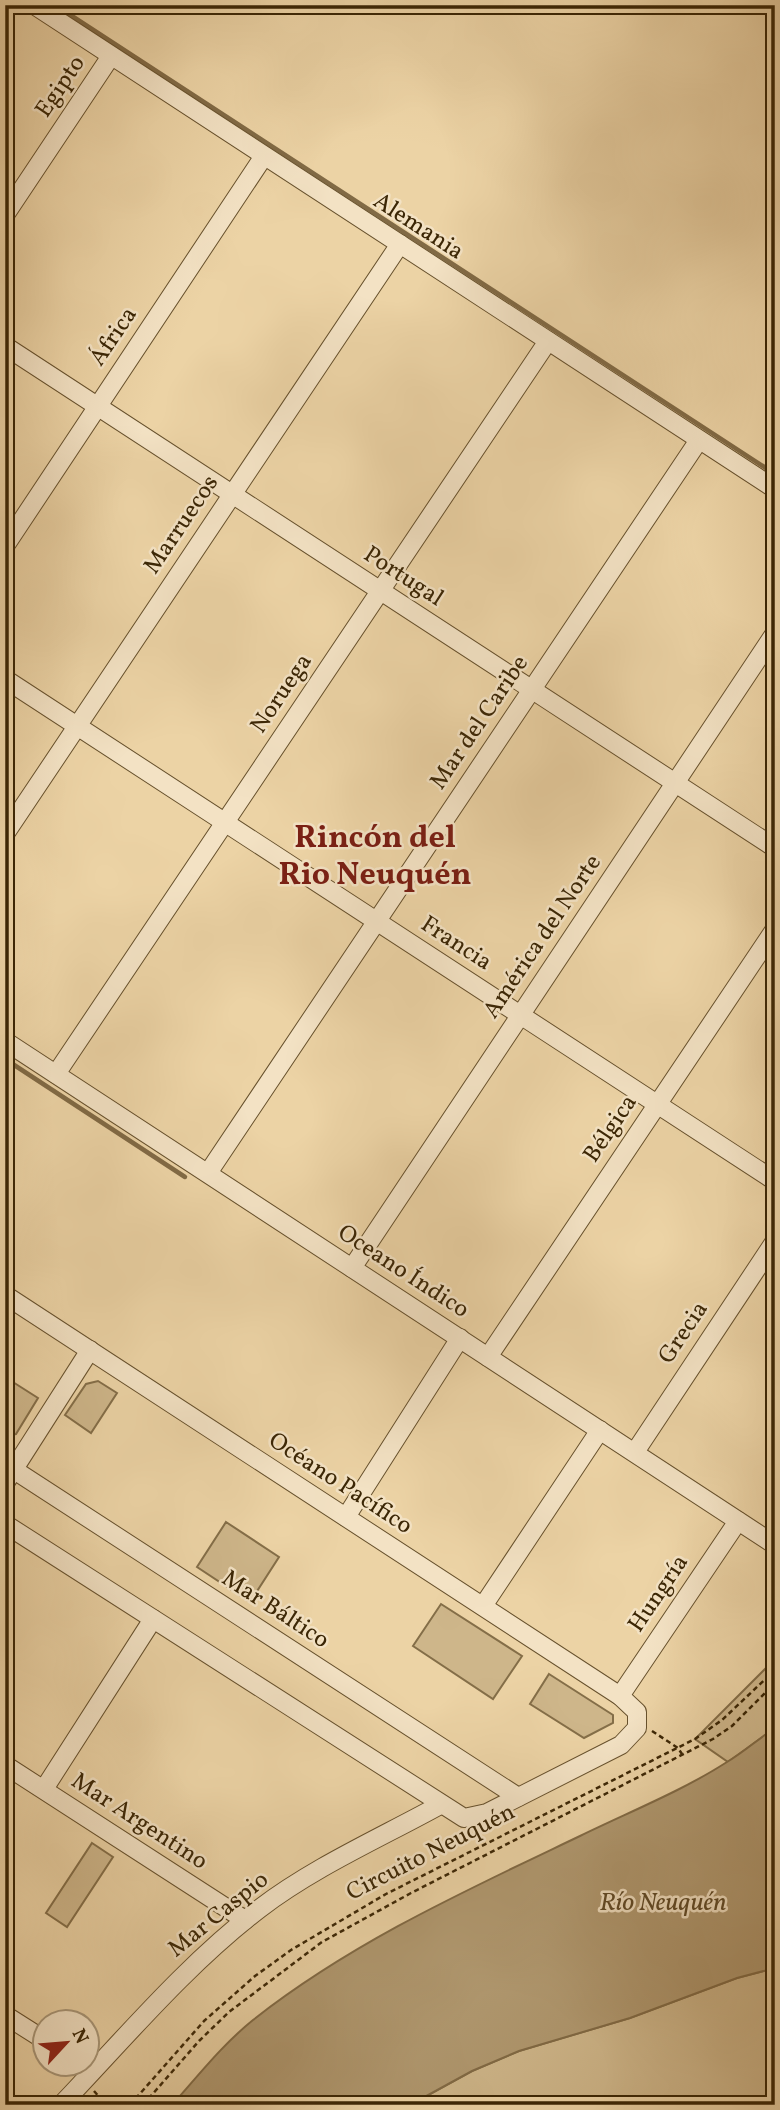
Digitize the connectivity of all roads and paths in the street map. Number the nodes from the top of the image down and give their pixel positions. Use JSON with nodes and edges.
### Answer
{"nodes":[{"id":1,"x":34,"y":5,"type":"edge"},
{"id":2,"x":111,"y":56,"type":"junction"},
{"id":3,"x":264,"y":156,"type":"junction"},
{"id":4,"x":5,"y":215,"type":"edge"},
{"id":5,"x":400,"y":244,"type":"junction"},
{"id":6,"x":548,"y":341,"type":"junction"},
{"id":7,"x":5,"y":346,"type":"edge"},
{"id":8,"x":97,"y":407,"type":"junction"},
{"id":9,"x":699,"y":440,"type":"junction"},
{"id":10,"x":775,"y":489,"type":"edge"},
{"id":11,"x":232,"y":495,"type":"junction"},
{"id":12,"x":5,"y":546,"type":"edge"},
{"id":13,"x":380,"y":591,"type":"junction"},
{"id":14,"x":775,"y":633,"type":"edge"},
{"id":15,"x":5,"y":679,"type":"edge"},
{"id":16,"x":531,"y":690,"type":"junction"},
{"id":17,"x":77,"y":726,"type":"junction"},
{"id":18,"x":675,"y":783,"type":"junction"},
{"id":19,"x":225,"y":822,"type":"junction"},
{"id":20,"x":5,"y":834,"type":"edge"},
{"id":21,"x":775,"y":848,"type":"edge"},
{"id":22,"x":377,"y":921,"type":"junction"},
{"id":23,"x":775,"y":929,"type":"edge"},
{"id":24,"x":520,"y":1015,"type":"junction"},
{"id":25,"x":5,"y":1041,"type":"edge"},
{"id":26,"x":56,"y":1074,"type":"junction"},
{"id":27,"x":657,"y":1104,"type":"junction"},
{"id":28,"x":208,"y":1173,"type":"junction"},
{"id":29,"x":775,"y":1181,"type":"edge"},
{"id":30,"x":775,"y":1241,"type":"edge"},
{"id":31,"x":352,"y":1268,"type":"junction"},
{"id":32,"x":5,"y":1295,"type":"edge"},
{"id":33,"x":460,"y":1338,"type":"junction"},
{"id":34,"x":90,"y":1350,"type":"junction"},
{"id":35,"x":488,"y":1357,"type":"junction"},
{"id":36,"x":600,"y":1430,"type":"junction"},
{"id":37,"x":635,"y":1452,"type":"junction"},
{"id":38,"x":8,"y":1472,"type":"edge"},
{"id":39,"x":346,"y":1517,"type":"junction"},
{"id":40,"x":738,"y":1521,"type":"junction"},
{"id":41,"x":5,"y":1524,"type":"edge"},
{"id":42,"x":775,"y":1545,"type":"edge"},
{"id":43,"x":483,"y":1606,"type":"junction"},
{"id":44,"x":153,"y":1619,"type":"junction"},
{"id":45,"x":775,"y":1670,"type":"edge"},
{"id":46,"x":775,"y":1683,"type":"edge"},
{"id":47,"x":620,"y":1696,"type":"junction"},
{"id":48,"x":639,"y":1722,"type":"junction"},
{"id":49,"x":678,"y":1748,"type":"junction"},
{"id":50,"x":682,"y":1754,"type":"junction"},
{"id":51,"x":5,"y":1765,"type":"edge"},
{"id":52,"x":44,"y":1790,"type":"junction"},
{"id":53,"x":518,"y":1797,"type":"junction"},
{"id":54,"x":440,"y":1805,"type":"junction"},
{"id":55,"x":246,"y":1920,"type":"junction"},
{"id":56,"x":5,"y":2015,"type":"edge"},
{"id":57,"x":32,"y":2032,"type":"edge"},
{"id":58,"x":102,"y":2054,"type":"edge"},
{"id":59,"x":80,"y":2078,"type":"edge"},
{"id":60,"x":61,"y":2105,"type":"edge"},
{"id":61,"x":130,"y":2105,"type":"edge"},
{"id":62,"x":143,"y":2105,"type":"edge"}],
"edges":[{"from":1,"to":2,"type":"street","name":"Alemania"},
{"from":2,"to":3,"type":"street","name":"Alemania"},
{"from":2,"to":4,"type":"street","name":"Egipto"},
{"from":3,"to":5,"type":"street","name":"Alemania"},
{"from":3,"to":8,"type":"street","name":"África"},
{"from":5,"to":6,"type":"street","name":"Alemania"},
{"from":5,"to":11,"type":"street","name":"Marruecos"},
{"from":6,"to":9,"type":"street","name":"Alemania"},
{"from":6,"to":13,"type":"street","name":"Noruega"},
{"from":7,"to":8,"type":"street","name":"Portugal"},
{"from":8,"to":11,"type":"street","name":"Portugal"},
{"from":8,"to":12,"type":"street","name":"África"},
{"from":9,"to":10,"type":"street","name":"Alemania"},
{"from":9,"to":16,"type":"street","name":"Mar del Caribe"},
{"from":11,"to":13,"type":"street","name":"Portugal"},
{"from":11,"to":17,"type":"street","name":"Marruecos"},
{"from":13,"to":16,"type":"street","name":"Portugal"},
{"from":13,"to":19,"type":"street","name":"Noruega"},
{"from":14,"to":18,"type":"street","name":"América del Norte"},
{"from":15,"to":17,"type":"street","name":"Francia"},
{"from":16,"to":18,"type":"street","name":"Portugal"},
{"from":16,"to":22,"type":"street","name":"Mar del Caribe"},
{"from":17,"to":19,"type":"street","name":"Francia"},
{"from":17,"to":20,"type":"street","name":"Marruecos"},
{"from":18,"to":21,"type":"street","name":"Portugal"},
{"from":18,"to":24,"type":"street","name":"América del Norte"},
{"from":19,"to":22,"type":"street","name":"Francia"},
{"from":19,"to":26,"type":"street","name":"Noruega"},
{"from":22,"to":24,"type":"street","name":"Francia"},
{"from":22,"to":28,"type":"street","name":"Mar del Caribe"},
{"from":23,"to":27,"type":"street","name":"Bélgica"},
{"from":24,"to":27,"type":"street","name":"Francia"},
{"from":24,"to":31,"type":"street","name":"América del Norte"},
{"from":25,"to":26,"type":"street","name":"Oceano Índico"},
{"from":26,"to":28,"type":"street","name":"Oceano Índico"},
{"from":27,"to":29,"type":"street","name":"Francia"},
{"from":27,"to":35,"type":"street","name":"Bélgica"},
{"from":28,"to":31,"type":"street","name":"Oceano Índico"},
{"from":30,"to":37,"type":"street","name":"Grecia"},
{"from":31,"to":33,"type":"street","name":"Oceano Índico"},
{"from":32,"to":34,"type":"street","name":"Océano Pacífico"},
{"from":33,"to":35,"type":"street","name":"Oceano Índico"},
{"from":33,"to":39,"type":"street"},
{"from":34,"to":38,"type":"street"},
{"from":34,"to":39,"type":"street","name":"Océano Pacífico"},
{"from":35,"to":36,"type":"street","name":"Oceano Índico"},
{"from":36,"to":37,"type":"street","name":"Oceano Índico"},
{"from":36,"to":43,"type":"street"},
{"from":37,"to":40,"type":"street","name":"Oceano Índico"},
{"from":38,"to":53,"type":"street","name":"Mar Báltico"},
{"from":39,"to":43,"type":"street","name":"Océano Pacífico"},
{"from":40,"to":42,"type":"street","name":"Oceano Índico"},
{"from":40,"to":47,"type":"street","name":"Hungría"},
{"from":41,"to":44,"type":"street"},
{"from":43,"to":47,"type":"street","name":"Océano Pacífico"},
{"from":44,"to":52,"type":"street"},
{"from":44,"to":54,"type":"street"},
{"from":45,"to":49,"type":"path","name":"Circuito Neuquén"},
{"from":46,"to":50,"type":"path"},
{"from":47,"to":48,"type":"street","name":"Océano Pacífico"},
{"from":48,"to":49,"type":"path"},
{"from":48,"to":53,"type":"street"},
{"from":49,"to":50,"type":"path"},
{"from":49,"to":61,"type":"path","name":"Circuito Neuquén"},
{"from":50,"to":62,"type":"path"},
{"from":51,"to":52,"type":"street","name":"Mar Argentino"},
{"from":52,"to":55,"type":"street","name":"Mar Argentino"},
{"from":53,"to":54,"type":"street"},
{"from":54,"to":55,"type":"street","name":"Mar Caspio"},
{"from":55,"to":58,"type":"street","name":"Mar Caspio"},
{"from":56,"to":57,"type":"street"},
{"from":59,"to":60,"type":"street","name":"Mar Caspio"}]}
